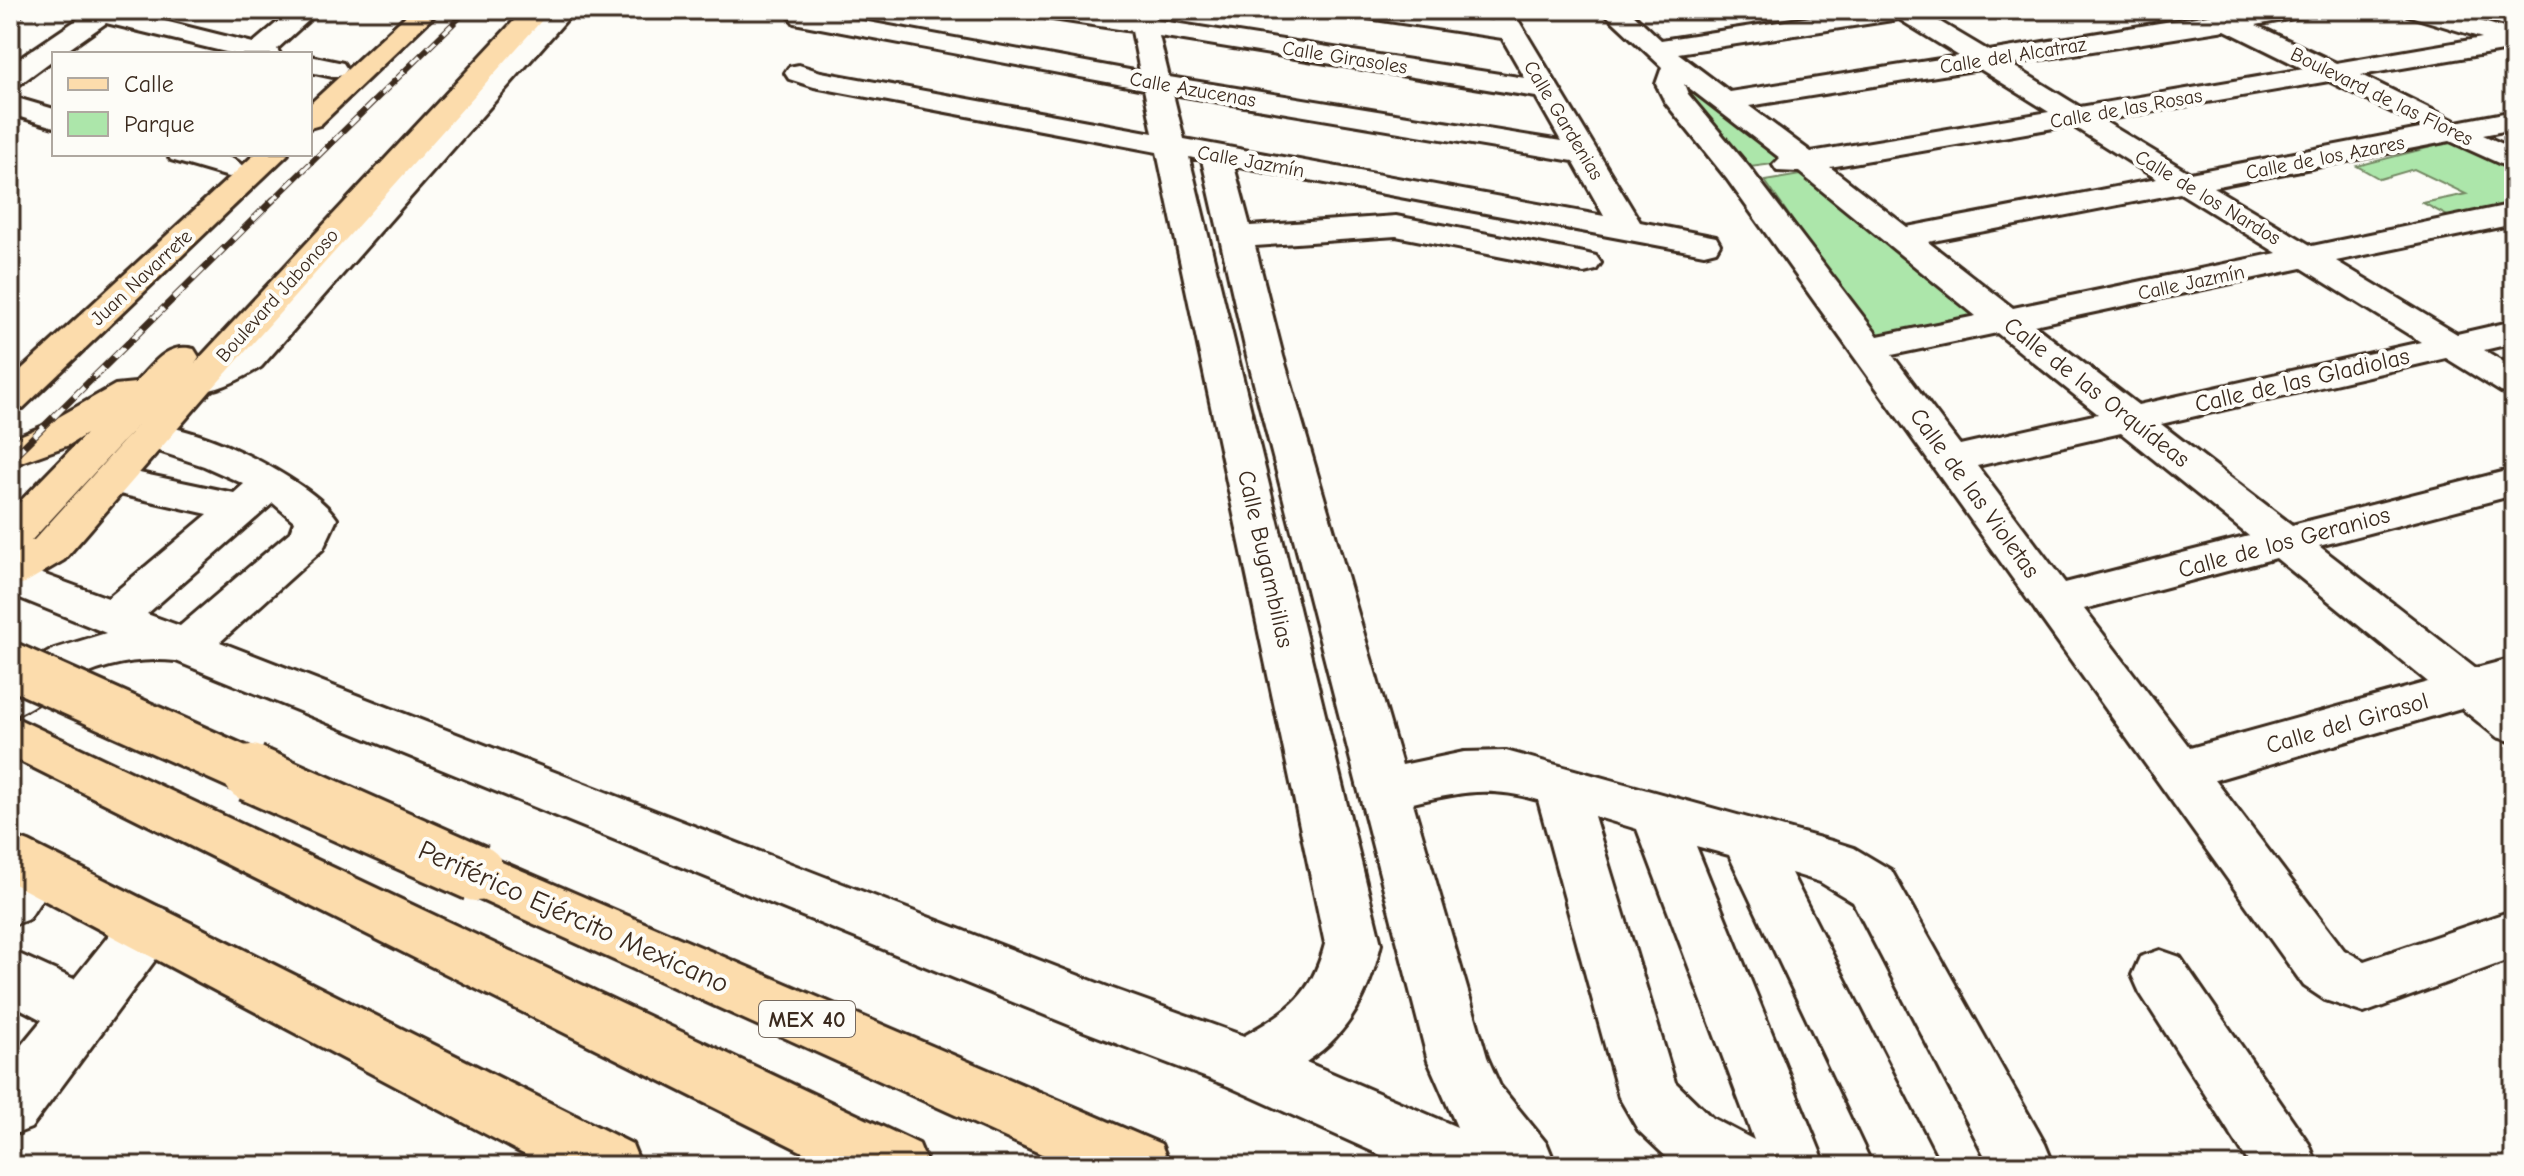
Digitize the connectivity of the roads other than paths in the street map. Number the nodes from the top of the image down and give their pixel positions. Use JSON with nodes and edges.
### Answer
{"nodes":[{"id":1,"x":202,"y":10,"type":"edge"},
{"id":2,"x":307,"y":10,"type":"edge"},
{"id":3,"x":399,"y":10,"type":"edge"},
{"id":4,"x":427,"y":10,"type":"edge"},
{"id":5,"x":511,"y":10,"type":"edge"},
{"id":6,"x":538,"y":10,"type":"edge"},
{"id":7,"x":562,"y":10,"type":"edge"},
{"id":8,"x":1046,"y":10,"type":"edge"},
{"id":9,"x":1614,"y":10,"type":"edge"},
{"id":10,"x":1903,"y":10,"type":"edge"},
{"id":11,"x":2301,"y":10,"type":"edge"},
{"id":12,"x":2416,"y":10,"type":"edge"},
{"id":13,"x":98,"y":11,"type":"edge"},
{"id":14,"x":1382,"y":11,"type":"edge"},
{"id":15,"x":2229,"y":15,"type":"edge"},
{"id":16,"x":1141,"y":17,"type":"edge"},
{"id":17,"x":803,"y":18,"type":"dead end"},
{"id":18,"x":1506,"y":21,"type":"edge"},
{"id":19,"x":173,"y":31,"type":"junction"},
{"id":20,"x":2514,"y":40,"type":"edge"},
{"id":21,"x":518,"y":45,"type":"junction"},
{"id":22,"x":147,"y":52,"type":"edge"},
{"id":23,"x":256,"y":52,"type":"edge"},
{"id":24,"x":261,"y":52,"type":"edge"},
{"id":25,"x":1665,"y":57,"type":"junction"},
{"id":26,"x":1984,"y":60,"type":"junction"},
{"id":27,"x":321,"y":66,"type":"edge"},
{"id":28,"x":2346,"y":71,"type":"junction"},
{"id":29,"x":799,"y":73,"type":"dead end"},
{"id":30,"x":10,"y":78,"type":"edge"},
{"id":31,"x":1157,"y":83,"type":"junction"},
{"id":32,"x":312,"y":86,"type":"edge"},
{"id":33,"x":1547,"y":90,"type":"junction"},
{"id":34,"x":1726,"y":101,"type":"junction"},
{"id":35,"x":10,"y":105,"type":"edge"},
{"id":36,"x":52,"y":117,"type":"edge"},
{"id":37,"x":312,"y":117,"type":"edge"},
{"id":38,"x":2076,"y":117,"type":"junction"},
{"id":39,"x":2514,"y":120,"type":"edge"},
{"id":40,"x":2466,"y":130,"type":"junction"},
{"id":41,"x":2514,"y":146,"type":"edge"},
{"id":42,"x":1172,"y":147,"type":"junction"},
{"id":43,"x":1585,"y":154,"type":"junction"},
{"id":44,"x":1216,"y":155,"type":"junction"},
{"id":45,"x":197,"y":156,"type":"edge"},
{"id":46,"x":271,"y":156,"type":"edge"},
{"id":47,"x":236,"y":161,"type":"edge"},
{"id":48,"x":2514,"y":161,"type":"edge"},
{"id":49,"x":1805,"y":162,"type":"junction"},
{"id":50,"x":1738,"y":173,"type":"junction"},
{"id":51,"x":2186,"y":183,"type":"junction"},
{"id":52,"x":2514,"y":214,"type":"edge"},
{"id":53,"x":1629,"y":231,"type":"junction"},
{"id":54,"x":1236,"y":237,"type":"junction"},
{"id":55,"x":1900,"y":238,"type":"junction"},
{"id":56,"x":1704,"y":244,"type":"dead end"},
{"id":57,"x":2306,"y":257,"type":"junction"},
{"id":58,"x":1584,"y":263,"type":"dead end"},
{"id":59,"x":2006,"y":321,"type":"junction"},
{"id":60,"x":2514,"y":332,"type":"edge"},
{"id":61,"x":2452,"y":346,"type":"junction"},
{"id":62,"x":1869,"y":349,"type":"junction"},
{"id":63,"x":1220,"y":356,"type":"junction"},
{"id":64,"x":1265,"y":356,"type":"junction"},
{"id":65,"x":10,"y":368,"type":"edge"},
{"id":66,"x":187,"y":372,"type":"junction"},
{"id":67,"x":2514,"y":384,"type":"edge"},
{"id":68,"x":10,"y":400,"type":"edge"},
{"id":69,"x":2132,"y":419,"type":"junction"},
{"id":70,"x":151,"y":435,"type":"junction"},
{"id":71,"x":10,"y":454,"type":"edge"},
{"id":72,"x":1950,"y":460,"type":"junction"},
{"id":73,"x":111,"y":480,"type":"junction"},
{"id":74,"x":2514,"y":482,"type":"edge"},
{"id":75,"x":256,"y":496,"type":"junction"},
{"id":76,"x":10,"y":538,"type":"edge"},
{"id":77,"x":2288,"y":542,"type":"junction"},
{"id":78,"x":10,"y":575,"type":"edge"},
{"id":79,"x":2054,"y":601,"type":"junction"},
{"id":80,"x":115,"y":617,"type":"junction"},
{"id":81,"x":187,"y":646,"type":"junction"},
{"id":82,"x":10,"y":665,"type":"edge"},
{"id":83,"x":2492,"y":682,"type":"edge"},
{"id":84,"x":10,"y":699,"type":"edge"},
{"id":85,"x":2514,"y":724,"type":"edge"},
{"id":86,"x":10,"y":734,"type":"edge"},
{"id":87,"x":2179,"y":771,"type":"junction"},
{"id":88,"x":1544,"y":782,"type":"junction"},
{"id":89,"x":1387,"y":803,"type":"junction"},
{"id":90,"x":1657,"y":814,"type":"junction"},
{"id":91,"x":1747,"y":839,"type":"junction"},
{"id":92,"x":24,"y":880,"type":"edge"},
{"id":93,"x":148,"y":927,"type":"junction"},
{"id":94,"x":2514,"y":934,"type":"edge"},
{"id":95,"x":10,"y":975,"type":"edge"},
{"id":96,"x":2160,"y":975,"type":"dead end"},
{"id":97,"x":83,"y":1012,"type":"junction"},
{"id":98,"x":1248,"y":1066,"type":"junction"},
{"id":99,"x":10,"y":1107,"type":"edge"},
{"id":100,"x":610,"y":1166,"type":"edge"},
{"id":101,"x":897,"y":1166,"type":"edge"},
{"id":102,"x":1139,"y":1166,"type":"edge"},
{"id":103,"x":1476,"y":1166,"type":"edge"},
{"id":104,"x":1525,"y":1166,"type":"edge"},
{"id":105,"x":1742,"y":1166,"type":"edge"},
{"id":106,"x":1795,"y":1166,"type":"edge"},
{"id":107,"x":1909,"y":1166,"type":"edge"},
{"id":108,"x":2023,"y":1166,"type":"edge"},
{"id":109,"x":2287,"y":1166,"type":"edge"}],
"edges":[{"from":1,"to":19,"type":"street"},
{"from":2,"to":24,"type":"street"},
{"from":3,"to":27,"type":"main road"},
{"from":4,"to":37,"type":"main road"},
{"from":5,"to":66,"type":"main road","name":"Boulevard Jabonoso"},
{"from":6,"to":21,"type":"main road","name":"Boulevard Jabonoso"},
{"from":7,"to":21,"type":"street"},
{"from":8,"to":16,"type":"street","name":"Calle Girasoles"},
{"from":9,"to":25,"type":"street"},
{"from":10,"to":25,"type":"street"},
{"from":10,"to":26,"type":"street","name":"Calle de los Nardos"},
{"from":11,"to":15,"type":"street","name":"Calle del Alcatraz"},
{"from":12,"to":20,"type":"street"},
{"from":13,"to":19,"type":"street"},
{"from":13,"to":30,"type":"street"},
{"from":14,"to":18,"type":"street"},
{"from":15,"to":26,"type":"street","name":"Calle del Alcatraz"},
{"from":15,"to":28,"type":"street","name":"Boulevard de las Flores"},
{"from":16,"to":31,"type":"street","name":"Calle Bugambilias"},
{"from":16,"to":33,"type":"street","name":"Calle Girasoles"},
{"from":17,"to":31,"type":"street","name":"Calle Azucenas"},
{"from":18,"to":33,"type":"street","name":"Calle Gardenias"},
{"from":19,"to":22,"type":"street"},
{"from":19,"to":23,"type":"street"},
{"from":20,"to":28,"type":"street","name":"Calle de las Rosas"},
{"from":21,"to":66,"type":"main road","name":"Boulevard Jabonoso"},
{"from":25,"to":34,"type":"street","name":"Calle de las Orquídeas"},
{"from":25,"to":50,"type":"street","name":"Calle de las Violetas"},
{"from":26,"to":34,"type":"street","name":"Calle del Alcatraz"},
{"from":26,"to":38,"type":"street","name":"Calle de los Nardos"},
{"from":27,"to":32,"type":"main road"},
{"from":28,"to":38,"type":"street","name":"Calle de las Rosas"},
{"from":28,"to":40,"type":"street","name":"Boulevard de las Flores"},
{"from":29,"to":42,"type":"street","name":"Calle Jazmín"},
{"from":31,"to":42,"type":"street","name":"Calle Bugambilias"},
{"from":31,"to":43,"type":"street","name":"Calle Azucenas"},
{"from":33,"to":43,"type":"street","name":"Calle Gardenias"},
{"from":34,"to":49,"type":"street","name":"Calle de las Orquídeas"},
{"from":35,"to":36,"type":"street"},
{"from":38,"to":49,"type":"street","name":"Calle de las Rosas"},
{"from":38,"to":51,"type":"street","name":"Calle de los Nardos"},
{"from":39,"to":40,"type":"street","name":"Calle de los Azares"},
{"from":40,"to":41,"type":"street","name":"Boulevard de las Flores"},
{"from":40,"to":48,"type":"street","name":"Boulevard de las Flores"},
{"from":40,"to":51,"type":"street","name":"Calle de los Azares"},
{"from":42,"to":44,"type":"street","name":"Calle Jazmín"},
{"from":42,"to":63,"type":"street","name":"Calle Bugambilias"},
{"from":43,"to":53,"type":"street","name":"Calle Gardenias"},
{"from":44,"to":53,"type":"street","name":"Calle Jazmín"},
{"from":44,"to":54,"type":"street","name":"Calle Bugambilias"},
{"from":45,"to":47,"type":"street"},
{"from":46,"to":68,"type":"main road","name":"Juan Navarrete"},
{"from":47,"to":65,"type":"main road","name":"Juan Navarrete"},
{"from":49,"to":50,"type":"street","name":"Calle de las Rosas"},
{"from":49,"to":55,"type":"street","name":"Calle de las Orquídeas"},
{"from":50,"to":62,"type":"street","name":"Calle de las Violetas"},
{"from":51,"to":55,"type":"street","name":"Calle de los Azares"},
{"from":51,"to":57,"type":"street","name":"Calle de los Nardos"},
{"from":52,"to":57,"type":"street","name":"Calle Jazmín"},
{"from":53,"to":56,"type":"street","name":"Calle Jazmín"},
{"from":54,"to":58,"type":"street"},
{"from":54,"to":64,"type":"street","name":"Calle Bugambilias"},
{"from":55,"to":59,"type":"street","name":"Calle de las Orquídeas"},
{"from":57,"to":59,"type":"street","name":"Calle Jazmín"},
{"from":57,"to":61,"type":"street","name":"Calle de los Nardos"},
{"from":59,"to":62,"type":"street","name":"Calle Jazmín"},
{"from":59,"to":69,"type":"street","name":"Calle de las Orquídeas"},
{"from":60,"to":61,"type":"street","name":"Calle de las Gladiolas"},
{"from":61,"to":67,"type":"street","name":"Calle de los Nardos"},
{"from":61,"to":69,"type":"street","name":"Calle de las Gladiolas"},
{"from":62,"to":72,"type":"street","name":"Calle de las Violetas"},
{"from":63,"to":64,"type":"street"},
{"from":63,"to":98,"type":"street","name":"Calle Bugambilias"},
{"from":64,"to":89,"type":"street","name":"Calle Bugambilias"},
{"from":66,"to":70,"type":"main road","name":"Boulevard Jabonoso"},
{"from":66,"to":71,"type":"main road"},
{"from":66,"to":76,"type":"main road","name":"Boulevard Jabonoso"},
{"from":69,"to":72,"type":"street","name":"Calle de las Gladiolas"},
{"from":69,"to":77,"type":"street","name":"Calle de las Orquídeas"},
{"from":70,"to":73,"type":"main road","name":"Boulevard Jabonoso"},
{"from":70,"to":75,"type":"street"},
{"from":72,"to":79,"type":"street","name":"Calle de las Violetas"},
{"from":73,"to":75,"type":"street"},
{"from":73,"to":78,"type":"main road","name":"Boulevard Jabonoso"},
{"from":74,"to":77,"type":"street","name":"Calle de los Geranios"},
{"from":75,"to":80,"type":"street"},
{"from":75,"to":81,"type":"street"},
{"from":77,"to":79,"type":"street","name":"Calle de los Geranios"},
{"from":77,"to":83,"type":"street","name":"Calle de las Orquídeas"},
{"from":78,"to":80,"type":"street"},
{"from":79,"to":87,"type":"street","name":"Calle de las Violetas"},
{"from":80,"to":81,"type":"street"},
{"from":81,"to":84,"type":"street"},
{"from":81,"to":98,"type":"street"},
{"from":82,"to":102,"type":"main road","name":"Periférico Ejército Mexicano","number":"MEX 40","bridge":true},
{"from":83,"to":85,"type":"street","name":"Calle de las Orquídeas"},
{"from":83,"to":87,"type":"street","name":"Calle del Girasol"},
{"from":86,"to":101,"type":"main road"},
{"from":87,"to":94,"type":"street","name":"Calle de las Violetas"},
{"from":88,"to":89,"type":"street"},
{"from":88,"to":90,"type":"street"},
{"from":88,"to":105,"type":"street"},
{"from":89,"to":104,"type":"street","name":"Calle Bugambilias"},
{"from":90,"to":91,"type":"street"},
{"from":90,"to":106,"type":"street"},
{"from":91,"to":107,"type":"street"},
{"from":91,"to":108,"type":"street"},
{"from":92,"to":93,"type":"main road"},
{"from":93,"to":97,"type":"street"},
{"from":93,"to":100,"type":"main road"},
{"from":95,"to":97,"type":"street"},
{"from":96,"to":109,"type":"street"},
{"from":97,"to":99,"type":"street"},
{"from":98,"to":103,"type":"street"}]}
